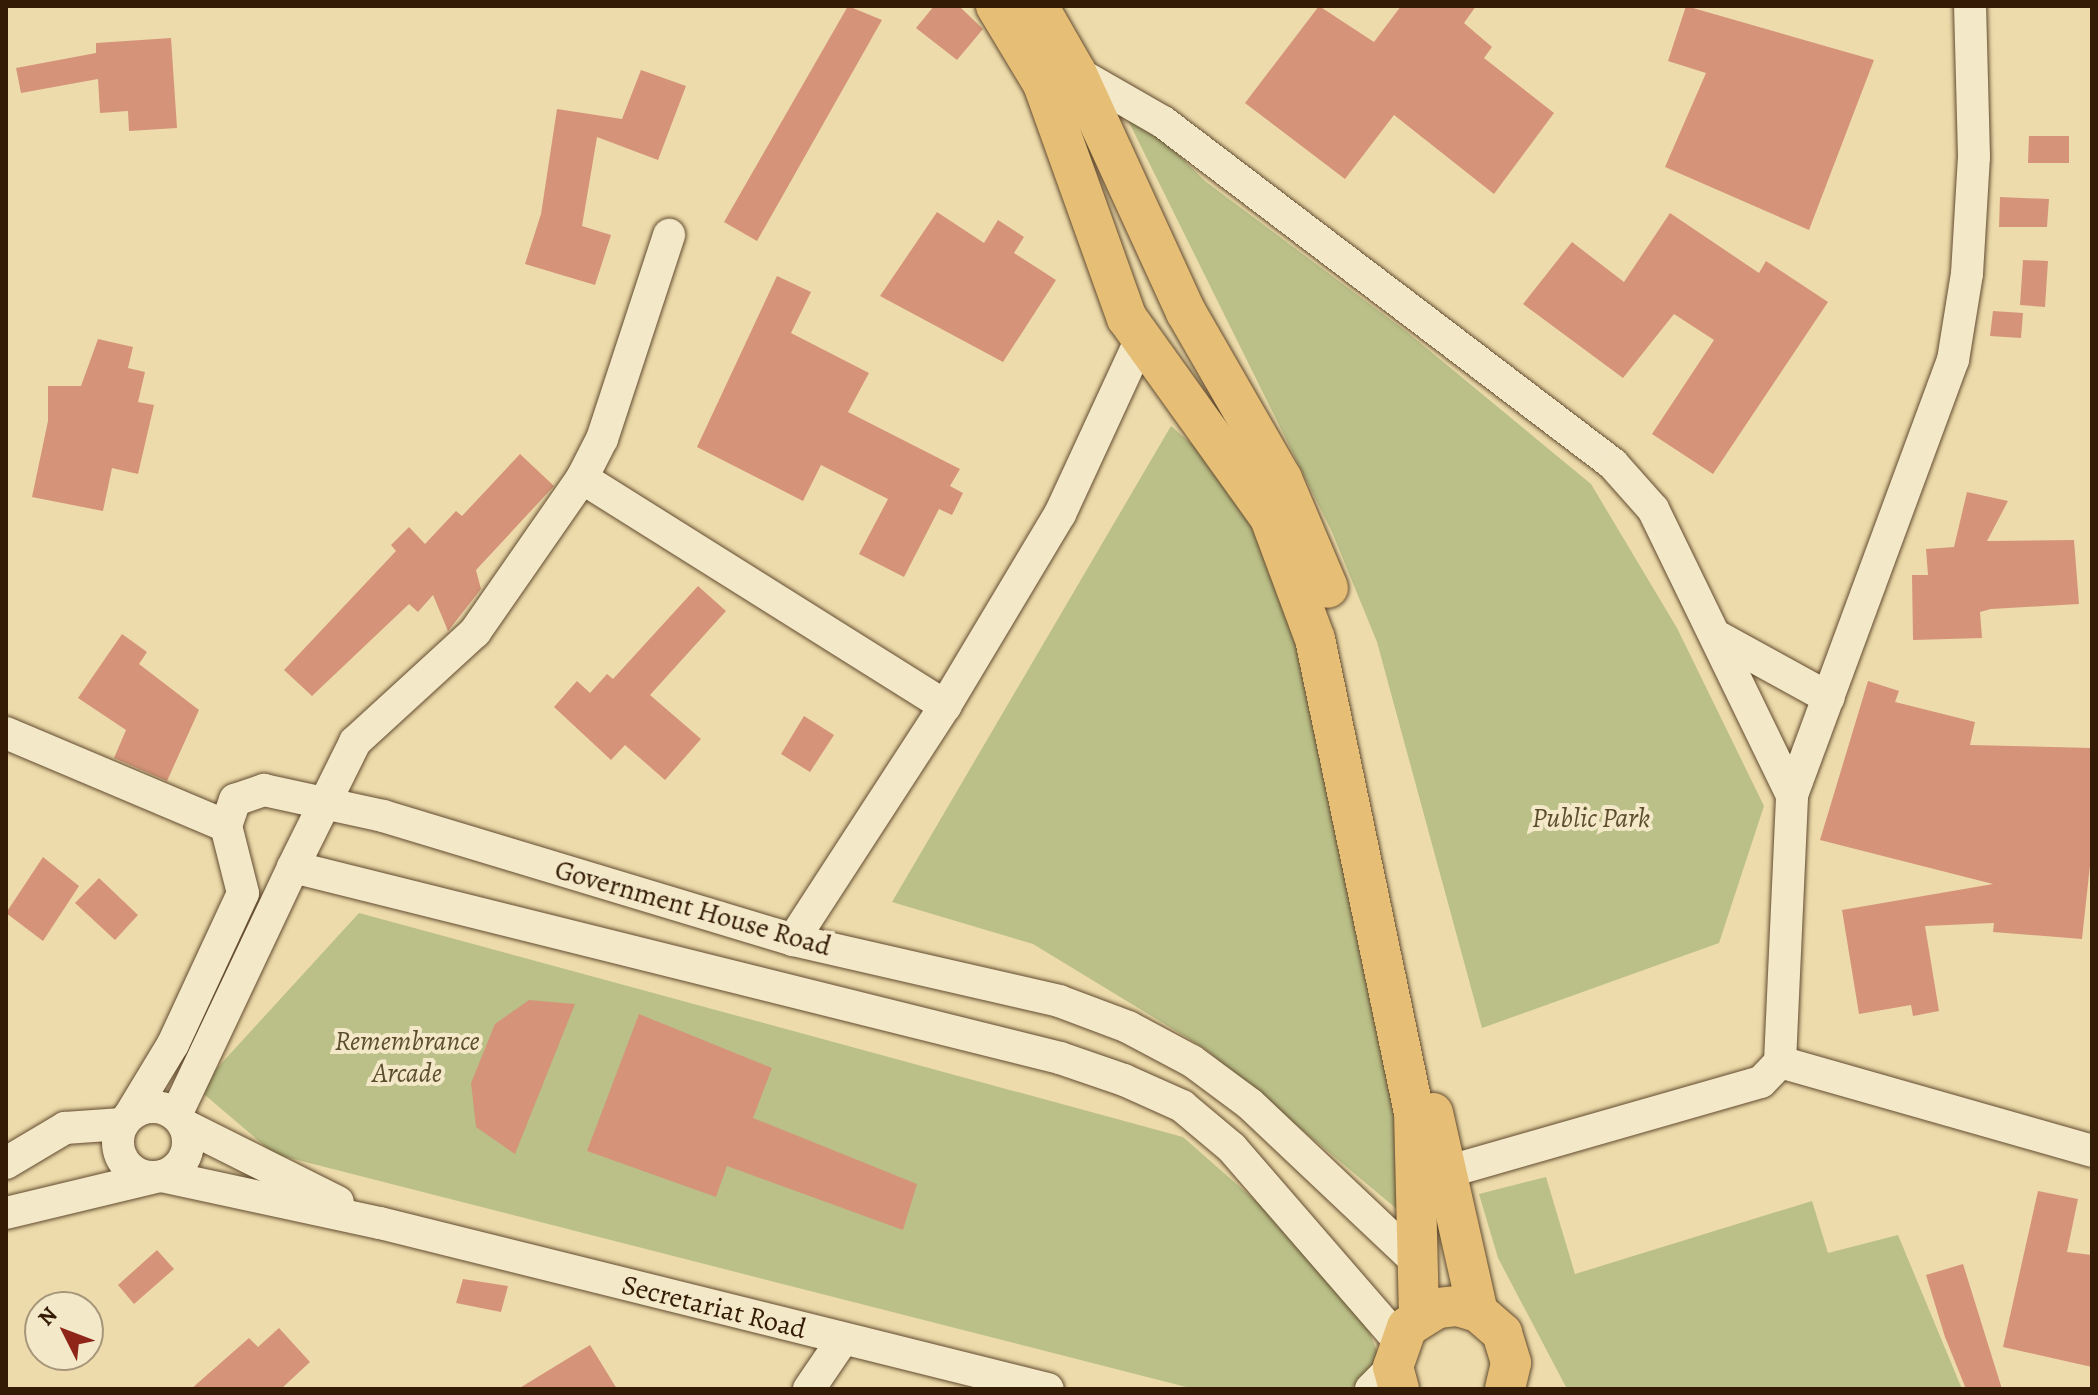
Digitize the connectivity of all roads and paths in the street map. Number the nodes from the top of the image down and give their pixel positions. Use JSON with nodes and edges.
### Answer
{"nodes":[{"id":1,"x":996,"y":6,"type":"edge"},
{"id":2,"x":1038,"y":6,"type":"edge"},
{"id":3,"x":1970,"y":6,"type":"edge"},
{"id":4,"x":1076,"y":72,"type":"junction"},
{"id":5,"x":669,"y":235,"type":"dead end"},
{"id":6,"x":1140,"y":341,"type":"junction"},
{"id":7,"x":582,"y":478,"type":"junction"},
{"id":8,"x":1720,"y":638,"type":"junction"},
{"id":9,"x":1829,"y":698,"type":"junction"},
{"id":10,"x":945,"y":706,"type":"junction"},
{"id":11,"x":6,"y":733,"type":"edge"},
{"id":12,"x":1792,"y":795,"type":"junction"},
{"id":13,"x":320,"y":803,"type":"junction"},
{"id":14,"x":226,"y":826,"type":"junction"},
{"id":15,"x":293,"y":867,"type":"junction"},
{"id":16,"x":793,"y":940,"type":"junction"},
{"id":17,"x":1780,"y":1062,"type":"junction"},
{"id":18,"x":126,"y":1120,"type":"junction"},
{"id":19,"x":180,"y":1120,"type":"junction"},
{"id":20,"x":2092,"y":1151,"type":"edge"},
{"id":21,"x":6,"y":1163,"type":"edge"},
{"id":22,"x":1443,"y":1173,"type":"junction"},
{"id":23,"x":157,"y":1177,"type":"junction"},
{"id":24,"x":6,"y":1213,"type":"edge"},
{"id":25,"x":380,"y":1223,"type":"junction"},
{"id":26,"x":1415,"y":1260,"type":"junction"},
{"id":27,"x":1478,"y":1312,"type":"junction"},
{"id":28,"x":843,"y":1339,"type":"junction"},
{"id":29,"x":1396,"y":1361,"type":"edge"},
{"id":30,"x":1509,"y":1386,"type":"edge"},
{"id":31,"x":809,"y":1389,"type":"edge"},
{"id":32,"x":1048,"y":1389,"type":"edge"}],
"edges":[{"from":1,"to":6,"type":"main road"},
{"from":2,"to":4,"type":"main road"},
{"from":3,"to":9,"type":"street"},
{"from":4,"to":8,"type":"street"},
{"from":4,"to":22,"type":"main road"},
{"from":5,"to":7,"type":"street"},
{"from":6,"to":10,"type":"street"},
{"from":6,"to":26,"type":"main road"},
{"from":7,"to":10,"type":"street"},
{"from":7,"to":13,"type":"street"},
{"from":8,"to":9,"type":"street"},
{"from":8,"to":12,"type":"street"},
{"from":9,"to":12,"type":"street"},
{"from":10,"to":16,"type":"street"},
{"from":11,"to":14,"type":"street"},
{"from":12,"to":17,"type":"street"},
{"from":13,"to":14,"type":"street","name":"Government House Road"},
{"from":13,"to":15,"type":"street"},
{"from":13,"to":16,"type":"street","name":"Government House Road"},
{"from":14,"to":18,"type":"street"},
{"from":15,"to":19,"type":"street"},
{"from":15,"to":29,"type":"street","name":"Government House Road"},
{"from":16,"to":26,"type":"street","name":"Government House Road"},
{"from":17,"to":20,"type":"street"},
{"from":17,"to":22,"type":"street"},
{"from":18,"to":19,"type":"street"},
{"from":18,"to":21,"type":"street"},
{"from":18,"to":23,"type":"street"},
{"from":19,"to":23,"type":"street"},
{"from":19,"to":25,"type":"street","name":"Secretariat Road"},
{"from":22,"to":27,"type":"main road"},
{"from":23,"to":24,"type":"street"},
{"from":23,"to":25,"type":"street","name":"Secretariat Road"},
{"from":25,"to":28,"type":"street","name":"Secretariat Road"},
{"from":26,"to":29,"type":"main road"},
{"from":27,"to":29,"type":"main road"},
{"from":27,"to":30,"type":"main road"},
{"from":28,"to":31,"type":"street"},
{"from":28,"to":32,"type":"street","name":"Secretariat Road"}]}
